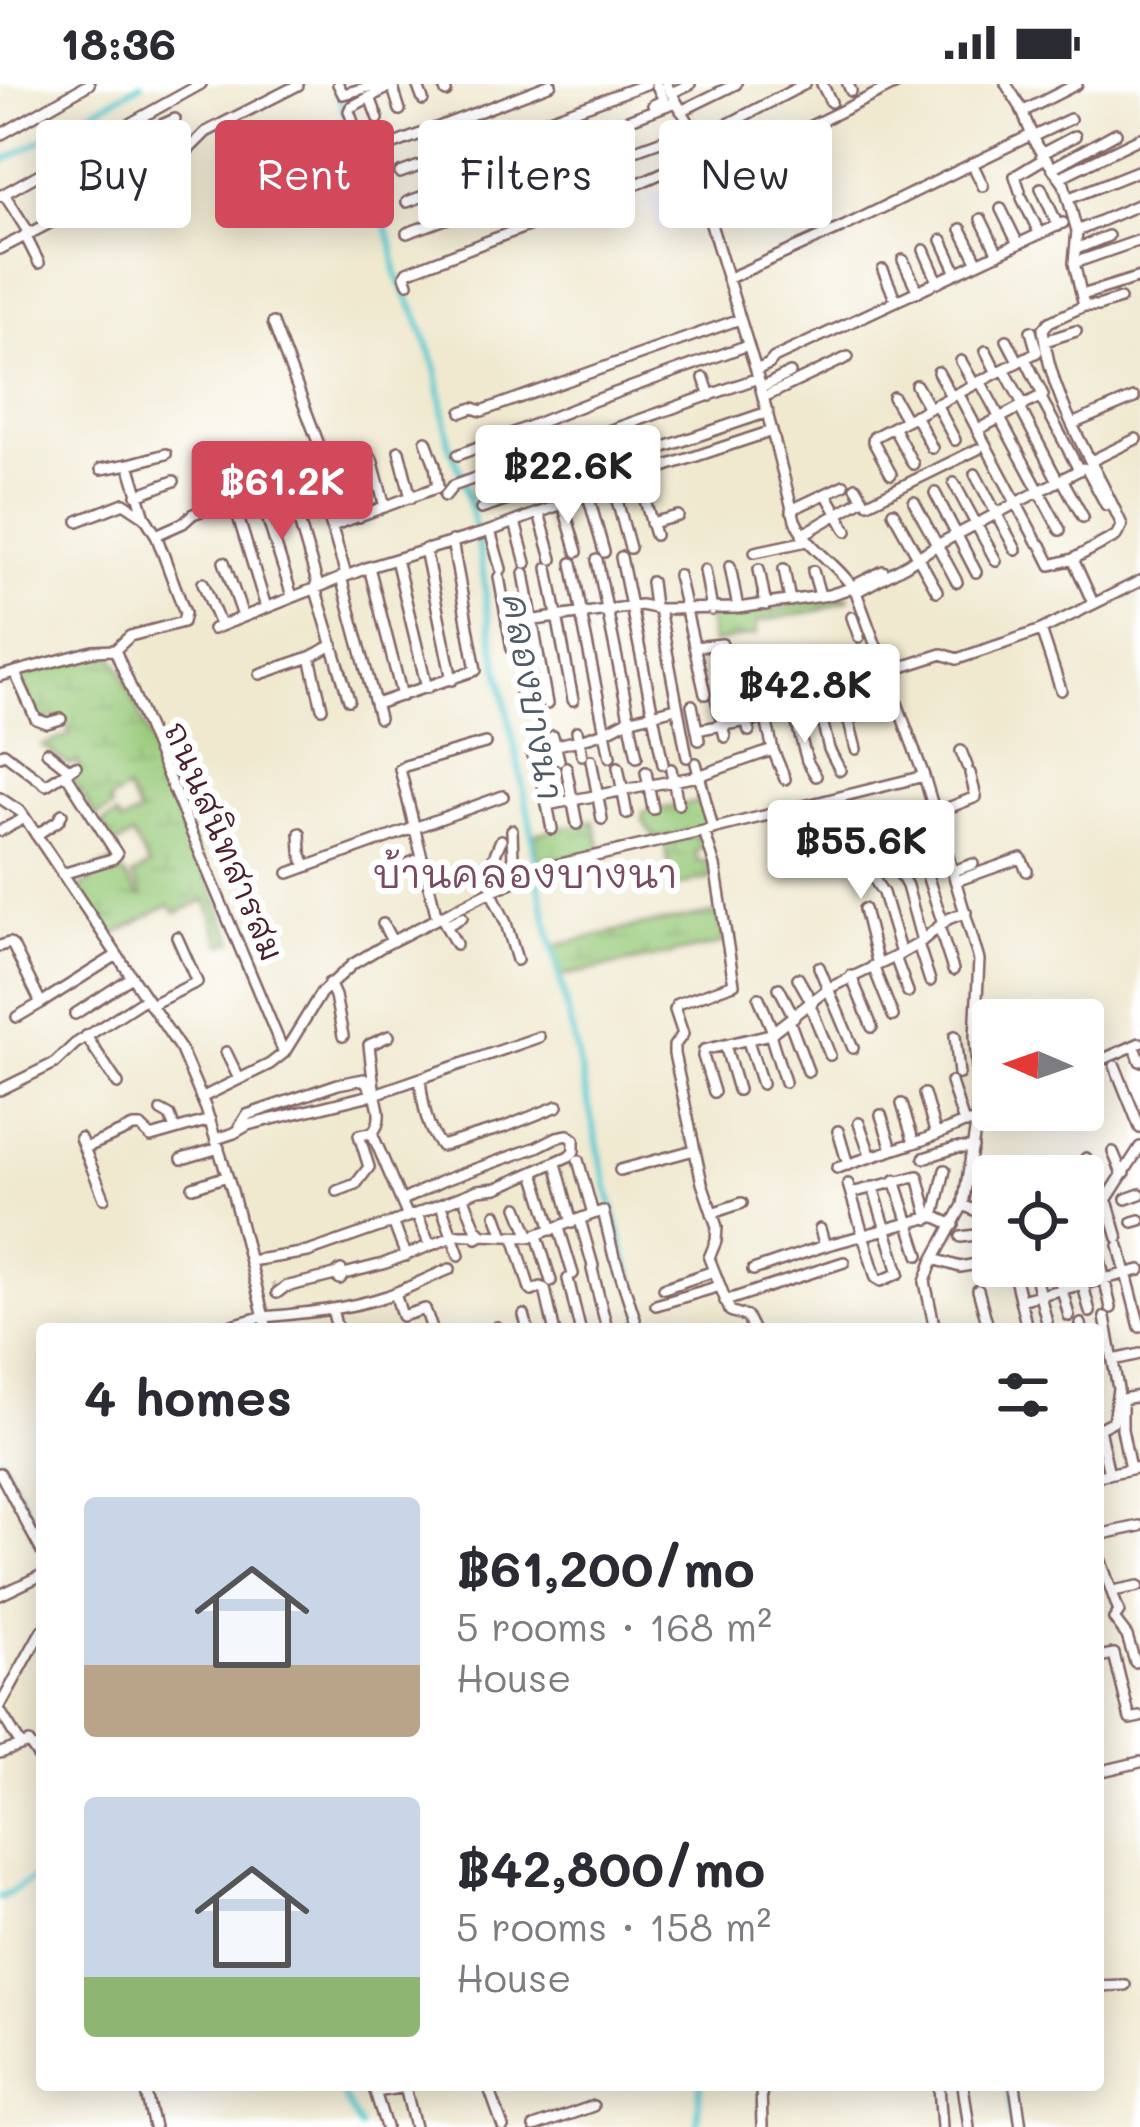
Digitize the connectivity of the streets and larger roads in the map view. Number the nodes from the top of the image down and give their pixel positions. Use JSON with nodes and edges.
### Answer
{"nodes":[{"id":1,"x":89,"y":84,"type":"edge"},
{"id":2,"x":201,"y":84,"type":"edge"},
{"id":3,"x":338,"y":84,"type":"edge"},
{"id":4,"x":417,"y":84,"type":"edge"},
{"id":5,"x":551,"y":84,"type":"edge"},
{"id":6,"x":646,"y":84,"type":"edge"},
{"id":7,"x":656,"y":84,"type":"edge"},
{"id":8,"x":689,"y":84,"type":"edge"},
{"id":9,"x":736,"y":84,"type":"edge"},
{"id":10,"x":805,"y":84,"type":"edge"},
{"id":11,"x":822,"y":84,"type":"edge"},
{"id":12,"x":896,"y":84,"type":"edge"},
{"id":13,"x":1006,"y":84,"type":"edge"},
{"id":14,"x":1077,"y":84,"type":"edge"},
{"id":15,"x":298,"y":85,"type":"edge"},
{"id":16,"x":391,"y":85,"type":"edge"},
{"id":17,"x":365,"y":90,"type":"edge"},
{"id":18,"x":674,"y":98,"type":"edge"},
{"id":19,"x":423,"y":100,"type":"dead end"},
{"id":20,"x":831,"y":102,"type":"dead end"},
{"id":21,"x":400,"y":110,"type":"dead end"},
{"id":22,"x":149,"y":112,"type":"junction"},
{"id":23,"x":1022,"y":112,"type":"junction"},
{"id":24,"x":557,"y":117,"type":"junction"},
{"id":25,"x":175,"y":118,"type":"dead end"},
{"id":26,"x":378,"y":118,"type":"dead end"},
{"id":27,"x":1070,"y":119,"type":"dead end"},
{"id":28,"x":156,"y":120,"type":"edge"},
{"id":29,"x":171,"y":120,"type":"edge"},
{"id":30,"x":353,"y":120,"type":"edge"},
{"id":31,"x":618,"y":120,"type":"edge"},
{"id":32,"x":735,"y":120,"type":"edge"},
{"id":33,"x":823,"y":120,"type":"edge"},
{"id":34,"x":1116,"y":134,"type":"dead end"},
{"id":35,"x":0,"y":135,"type":"edge"},
{"id":36,"x":1031,"y":136,"type":"junction"},
{"id":37,"x":1075,"y":136,"type":"dead end"},
{"id":38,"x":1140,"y":138,"type":"edge"},
{"id":39,"x":659,"y":141,"type":"edge"},
{"id":40,"x":394,"y":144,"type":"edge"},
{"id":41,"x":972,"y":163,"type":"junction"},
{"id":42,"x":1050,"y":164,"type":"junction"},
{"id":43,"x":1140,"y":170,"type":"edge"},
{"id":44,"x":659,"y":172,"type":"edge"},
{"id":45,"x":400,"y":173,"type":"dead end"},
{"id":46,"x":983,"y":186,"type":"dead end"},
{"id":47,"x":1041,"y":188,"type":"dead end"},
{"id":48,"x":2,"y":195,"type":"edge"},
{"id":49,"x":1070,"y":198,"type":"junction"},
{"id":50,"x":1140,"y":204,"type":"edge"},
{"id":51,"x":1001,"y":209,"type":"dead end"},
{"id":52,"x":981,"y":219,"type":"dead end"},
{"id":53,"x":713,"y":228,"type":"edge"},
{"id":54,"x":962,"y":229,"type":"dead end"},
{"id":55,"x":1077,"y":231,"type":"junction"},
{"id":56,"x":407,"y":233,"type":"dead end"},
{"id":57,"x":27,"y":234,"type":"junction"},
{"id":58,"x":1040,"y":234,"type":"junction"},
{"id":59,"x":1108,"y":236,"type":"dead end"},
{"id":60,"x":942,"y":240,"type":"dead end"},
{"id":61,"x":1140,"y":240,"type":"edge"},
{"id":62,"x":1018,"y":244,"type":"junction"},
{"id":63,"x":0,"y":249,"type":"edge"},
{"id":64,"x":1076,"y":249,"type":"junction"},
{"id":65,"x":924,"y":250,"type":"dead end"},
{"id":66,"x":998,"y":254,"type":"junction"},
{"id":67,"x":904,"y":260,"type":"dead end"},
{"id":68,"x":39,"y":263,"type":"dead end"},
{"id":69,"x":978,"y":263,"type":"junction"},
{"id":70,"x":1074,"y":263,"type":"junction"},
{"id":71,"x":883,"y":270,"type":"dead end"},
{"id":72,"x":957,"y":273,"type":"junction"},
{"id":73,"x":1140,"y":277,"type":"edge"},
{"id":74,"x":727,"y":279,"type":"junction"},
{"id":75,"x":938,"y":282,"type":"junction"},
{"id":76,"x":408,"y":283,"type":"dead end"},
{"id":77,"x":918,"y":292,"type":"junction"},
{"id":78,"x":1120,"y":299,"type":"dead end"},
{"id":79,"x":896,"y":301,"type":"junction"},
{"id":80,"x":1083,"y":301,"type":"junction"},
{"id":81,"x":740,"y":319,"type":"junction"},
{"id":82,"x":273,"y":323,"type":"dead end"},
{"id":83,"x":1031,"y":331,"type":"dead end"},
{"id":84,"x":1076,"y":331,"type":"dead end"},
{"id":85,"x":1007,"y":340,"type":"dead end"},
{"id":86,"x":1045,"y":341,"type":"junction"},
{"id":87,"x":749,"y":347,"type":"junction"},
{"id":88,"x":986,"y":350,"type":"dead end"},
{"id":89,"x":848,"y":357,"type":"dead end"},
{"id":90,"x":1022,"y":360,"type":"junction"},
{"id":91,"x":961,"y":361,"type":"dead end"},
{"id":92,"x":1000,"y":371,"type":"junction"},
{"id":93,"x":938,"y":372,"type":"dead end"},
{"id":94,"x":790,"y":374,"type":"dead end"},
{"id":95,"x":704,"y":378,"type":"dead end"},
{"id":96,"x":758,"y":379,"type":"junction"},
{"id":97,"x":977,"y":382,"type":"junction"},
{"id":98,"x":916,"y":385,"type":"dead end"},
{"id":99,"x":954,"y":394,"type":"junction"},
{"id":100,"x":710,"y":396,"type":"junction"},
{"id":101,"x":893,"y":397,"type":"dead end"},
{"id":102,"x":1041,"y":398,"type":"junction"},
{"id":103,"x":1134,"y":398,"type":"dead end"},
{"id":104,"x":933,"y":406,"type":"junction"},
{"id":105,"x":1022,"y":407,"type":"junction"},
{"id":106,"x":462,"y":412,"type":"dead end"},
{"id":107,"x":768,"y":412,"type":"junction"},
{"id":108,"x":911,"y":418,"type":"junction"},
{"id":109,"x":1000,"y":419,"type":"junction"},
{"id":110,"x":1072,"y":424,"type":"junction"},
{"id":111,"x":893,"y":427,"type":"junction"},
{"id":112,"x":977,"y":430,"type":"junction"},
{"id":113,"x":773,"y":434,"type":"junction"},
{"id":114,"x":1136,"y":439,"type":"dead end"},
{"id":115,"x":426,"y":440,"type":"dead end"},
{"id":116,"x":955,"y":440,"type":"dead end"},
{"id":117,"x":932,"y":448,"type":"dead end"},
{"id":118,"x":978,"y":449,"type":"dead end"},
{"id":119,"x":399,"y":451,"type":"dead end"},
{"id":120,"x":166,"y":454,"type":"dead end"},
{"id":121,"x":458,"y":455,"type":"dead end"},
{"id":122,"x":372,"y":458,"type":"dead end"},
{"id":123,"x":1091,"y":461,"type":"junction"},
{"id":124,"x":129,"y":464,"type":"junction"},
{"id":125,"x":913,"y":464,"type":"dead end"},
{"id":126,"x":345,"y":467,"type":"dead end"},
{"id":127,"x":101,"y":469,"type":"dead end"},
{"id":128,"x":1079,"y":470,"type":"junction"},
{"id":129,"x":891,"y":473,"type":"dead end"},
{"id":130,"x":975,"y":474,"type":"dead end"},
{"id":131,"x":638,"y":476,"type":"junction"},
{"id":132,"x":317,"y":478,"type":"dead end"},
{"id":133,"x":1060,"y":480,"type":"junction"},
{"id":134,"x":174,"y":482,"type":"dead end"},
{"id":135,"x":954,"y":483,"type":"dead end"},
{"id":136,"x":613,"y":486,"type":"junction"},
{"id":137,"x":289,"y":488,"type":"dead end"},
{"id":138,"x":454,"y":488,"type":"dead end"},
{"id":139,"x":1039,"y":491,"type":"junction"},
{"id":140,"x":935,"y":493,"type":"dead end"},
{"id":141,"x":137,"y":495,"type":"junction"},
{"id":142,"x":588,"y":495,"type":"junction"},
{"id":143,"x":828,"y":497,"type":"dead end"},
{"id":144,"x":261,"y":498,"type":"dead end"},
{"id":145,"x":412,"y":498,"type":"junction"},
{"id":146,"x":866,"y":501,"type":"junction"},
{"id":147,"x":914,"y":502,"type":"dead end"},
{"id":148,"x":1016,"y":503,"type":"junction"},
{"id":149,"x":563,"y":504,"type":"junction"},
{"id":150,"x":1106,"y":505,"type":"dead end"},
{"id":151,"x":235,"y":507,"type":"dead end"},
{"id":152,"x":385,"y":507,"type":"junction"},
{"id":153,"x":481,"y":509,"type":"dead end"},
{"id":154,"x":791,"y":510,"type":"junction"},
{"id":155,"x":893,"y":512,"type":"dead end"},
{"id":156,"x":539,"y":513,"type":"junction"},
{"id":157,"x":996,"y":513,"type":"junction"},
{"id":158,"x":837,"y":514,"type":"junction"},
{"id":159,"x":678,"y":515,"type":"dead end"},
{"id":160,"x":145,"y":517,"type":"junction"},
{"id":161,"x":359,"y":517,"type":"junction"},
{"id":162,"x":1083,"y":517,"type":"dead end"},
{"id":163,"x":874,"y":518,"type":"dead end"},
{"id":164,"x":78,"y":521,"type":"dead end"},
{"id":165,"x":515,"y":522,"type":"junction"},
{"id":166,"x":651,"y":523,"type":"junction"},
{"id":167,"x":976,"y":524,"type":"junction"},
{"id":168,"x":332,"y":526,"type":"junction"},
{"id":169,"x":1060,"y":530,"type":"dead end"},
{"id":170,"x":490,"y":531,"type":"junction"},
{"id":171,"x":847,"y":531,"type":"dead end"},
{"id":172,"x":957,"y":534,"type":"junction"},
{"id":173,"x":156,"y":535,"type":"junction"},
{"id":174,"x":655,"y":535,"type":"dead end"},
{"id":175,"x":805,"y":538,"type":"junction"},
{"id":176,"x":452,"y":541,"type":"junction"},
{"id":177,"x":937,"y":544,"type":"junction"},
{"id":178,"x":425,"y":549,"type":"junction"},
{"id":179,"x":1016,"y":550,"type":"dead end"},
{"id":180,"x":755,"y":552,"type":"dead end"},
{"id":181,"x":914,"y":558,"type":"junction"},
{"id":182,"x":396,"y":559,"type":"junction"},
{"id":183,"x":1073,"y":559,"type":"junction"},
{"id":184,"x":996,"y":561,"type":"dead end"},
{"id":185,"x":224,"y":562,"type":"dead end"},
{"id":186,"x":730,"y":566,"type":"dead end"},
{"id":187,"x":369,"y":567,"type":"junction"},
{"id":188,"x":759,"y":568,"type":"dead end"},
{"id":189,"x":784,"y":569,"type":"dead end"},
{"id":190,"x":705,"y":570,"type":"dead end"},
{"id":191,"x":813,"y":571,"type":"dead end"},
{"id":192,"x":976,"y":572,"type":"dead end"},
{"id":193,"x":678,"y":575,"type":"dead end"},
{"id":194,"x":344,"y":576,"type":"junction"},
{"id":195,"x":1140,"y":581,"type":"edge"},
{"id":196,"x":652,"y":582,"type":"dead end"},
{"id":197,"x":957,"y":582,"type":"dead end"},
{"id":198,"x":203,"y":583,"type":"dead end"},
{"id":199,"x":317,"y":586,"type":"junction"},
{"id":200,"x":854,"y":587,"type":"junction"},
{"id":201,"x":937,"y":591,"type":"dead end"},
{"id":202,"x":822,"y":594,"type":"junction"},
{"id":203,"x":292,"y":596,"type":"junction"},
{"id":204,"x":790,"y":601,"type":"junction"},
{"id":205,"x":1093,"y":603,"type":"junction"},
{"id":206,"x":766,"y":605,"type":"junction"},
{"id":207,"x":631,"y":606,"type":"junction"},
{"id":208,"x":266,"y":607,"type":"junction"},
{"id":209,"x":656,"y":608,"type":"junction"},
{"id":210,"x":738,"y":608,"type":"junction"},
{"id":211,"x":685,"y":609,"type":"junction"},
{"id":212,"x":606,"y":610,"type":"junction"},
{"id":213,"x":712,"y":610,"type":"junction"},
{"id":214,"x":582,"y":614,"type":"junction"},
{"id":215,"x":244,"y":616,"type":"junction"},
{"id":216,"x":852,"y":617,"type":"dead end"},
{"id":217,"x":557,"y":618,"type":"junction"},
{"id":218,"x":532,"y":621,"type":"junction"},
{"id":219,"x":507,"y":624,"type":"junction"},
{"id":220,"x":862,"y":630,"type":"junction"},
{"id":221,"x":1041,"y":630,"type":"junction"},
{"id":222,"x":333,"y":645,"type":"junction"},
{"id":223,"x":694,"y":647,"type":"junction"},
{"id":224,"x":512,"y":649,"type":"dead end"},
{"id":225,"x":115,"y":650,"type":"junction"},
{"id":226,"x":310,"y":657,"type":"junction"},
{"id":227,"x":15,"y":673,"type":"junction"},
{"id":228,"x":260,"y":674,"type":"dead end"},
{"id":229,"x":0,"y":676,"type":"edge"},
{"id":230,"x":816,"y":677,"type":"dead end"},
{"id":231,"x":870,"y":678,"type":"junction"},
{"id":232,"x":452,"y":680,"type":"junction"},
{"id":233,"x":792,"y":684,"type":"dead end"},
{"id":234,"x":544,"y":685,"type":"junction"},
{"id":235,"x":427,"y":688,"type":"junction"},
{"id":236,"x":1061,"y":690,"type":"dead end"},
{"id":237,"x":767,"y":692,"type":"dead end"},
{"id":238,"x":842,"y":694,"type":"junction"},
{"id":239,"x":402,"y":696,"type":"junction"},
{"id":240,"x":349,"y":700,"type":"dead end"},
{"id":241,"x":573,"y":700,"type":"dead end"},
{"id":242,"x":821,"y":703,"type":"junction"},
{"id":243,"x":376,"y":704,"type":"junction"},
{"id":244,"x":547,"y":704,"type":"dead end"},
{"id":245,"x":692,"y":705,"type":"dead end"},
{"id":246,"x":522,"y":706,"type":"dead end"},
{"id":247,"x":676,"y":708,"type":"junction"},
{"id":248,"x":322,"y":709,"type":"dead end"},
{"id":249,"x":795,"y":712,"type":"junction"},
{"id":250,"x":651,"y":713,"type":"junction"},
{"id":251,"x":380,"y":718,"type":"dead end"},
{"id":252,"x":62,"y":719,"type":"dead end"},
{"id":253,"x":770,"y":719,"type":"junction"},
{"id":254,"x":628,"y":720,"type":"junction"},
{"id":255,"x":722,"y":724,"type":"junction"},
{"id":256,"x":748,"y":725,"type":"junction"},
{"id":257,"x":604,"y":732,"type":"junction"},
{"id":258,"x":578,"y":735,"type":"junction"},
{"id":259,"x":725,"y":737,"type":"dead end"},
{"id":260,"x":554,"y":741,"type":"junction"},
{"id":261,"x":485,"y":743,"type":"dead end"},
{"id":262,"x":856,"y":748,"type":"dead end"},
{"id":263,"x":773,"y":750,"type":"junction"},
{"id":264,"x":1,"y":751,"type":"edge"},
{"id":265,"x":47,"y":752,"type":"dead end"},
{"id":266,"x":961,"y":752,"type":"dead end"},
{"id":267,"x":610,"y":757,"type":"dead end"},
{"id":268,"x":637,"y":757,"type":"dead end"},
{"id":269,"x":619,"y":767,"type":"dead end"},
{"id":270,"x":71,"y":770,"type":"junction"},
{"id":271,"x":840,"y":770,"type":"dead end"},
{"id":272,"x":669,"y":771,"type":"junction"},
{"id":273,"x":646,"y":772,"type":"dead end"},
{"id":274,"x":698,"y":776,"type":"junction"},
{"id":275,"x":816,"y":776,"type":"dead end"},
{"id":276,"x":924,"y":776,"type":"junction"},
{"id":277,"x":785,"y":779,"type":"dead end"},
{"id":278,"x":648,"y":785,"type":"junction"},
{"id":279,"x":623,"y":790,"type":"junction"},
{"id":280,"x":503,"y":796,"type":"dead end"},
{"id":281,"x":597,"y":796,"type":"junction"},
{"id":282,"x":0,"y":798,"type":"edge"},
{"id":283,"x":572,"y":800,"type":"junction"},
{"id":284,"x":678,"y":804,"type":"dead end"},
{"id":285,"x":547,"y":805,"type":"junction"},
{"id":286,"x":653,"y":809,"type":"dead end"},
{"id":287,"x":62,"y":814,"type":"dead end"},
{"id":288,"x":627,"y":814,"type":"dead end"},
{"id":289,"x":936,"y":817,"type":"junction"},
{"id":290,"x":25,"y":818,"type":"junction"},
{"id":291,"x":602,"y":819,"type":"dead end"},
{"id":292,"x":577,"y":824,"type":"dead end"},
{"id":293,"x":414,"y":827,"type":"junction"},
{"id":294,"x":552,"y":829,"type":"dead end"},
{"id":295,"x":512,"y":830,"type":"dead end"},
{"id":296,"x":708,"y":830,"type":"junction"},
{"id":297,"x":0,"y":831,"type":"edge"},
{"id":298,"x":300,"y":833,"type":"dead end"},
{"id":299,"x":36,"y":835,"type":"junction"},
{"id":300,"x":848,"y":838,"type":"dead end"},
{"id":301,"x":501,"y":840,"type":"dead end"},
{"id":302,"x":912,"y":843,"type":"dead end"},
{"id":303,"x":422,"y":857,"type":"junction"},
{"id":304,"x":973,"y":864,"type":"dead end"},
{"id":305,"x":1000,"y":865,"type":"junction"},
{"id":306,"x":306,"y":867,"type":"junction"},
{"id":307,"x":1027,"y":871,"type":"dead end"},
{"id":308,"x":388,"y":872,"type":"dead end"},
{"id":309,"x":289,"y":873,"type":"dead end"},
{"id":310,"x":531,"y":873,"type":"junction"},
{"id":311,"x":62,"y":874,"type":"junction"},
{"id":312,"x":954,"y":876,"type":"junction"},
{"id":313,"x":1006,"y":882,"type":"dead end"},
{"id":314,"x":504,"y":885,"type":"junction"},
{"id":315,"x":491,"y":890,"type":"junction"},
{"id":316,"x":864,"y":909,"type":"dead end"},
{"id":317,"x":967,"y":915,"type":"junction"},
{"id":318,"x":462,"y":917,"type":"dead end"},
{"id":319,"x":441,"y":920,"type":"junction"},
{"id":320,"x":383,"y":925,"type":"dead end"},
{"id":321,"x":943,"y":925,"type":"junction"},
{"id":322,"x":177,"y":938,"type":"dead end"},
{"id":323,"x":392,"y":941,"type":"junction"},
{"id":324,"x":920,"y":942,"type":"junction"},
{"id":325,"x":456,"y":944,"type":"dead end"},
{"id":326,"x":0,"y":946,"type":"edge"},
{"id":327,"x":117,"y":955,"type":"junction"},
{"id":328,"x":898,"y":956,"type":"junction"},
{"id":329,"x":517,"y":960,"type":"dead end"},
{"id":330,"x":876,"y":966,"type":"junction"},
{"id":331,"x":819,"y":967,"type":"dead end"},
{"id":332,"x":952,"y":970,"type":"dead end"},
{"id":333,"x":851,"y":976,"type":"junction"},
{"id":334,"x":132,"y":977,"type":"junction"},
{"id":335,"x":798,"y":978,"type":"dead end"},
{"id":336,"x":930,"y":981,"type":"dead end"},
{"id":337,"x":329,"y":983,"type":"junction"},
{"id":338,"x":779,"y":988,"type":"dead end"},
{"id":339,"x":829,"y":988,"type":"junction"},
{"id":340,"x":908,"y":992,"type":"dead end"},
{"id":341,"x":758,"y":998,"type":"dead end"},
{"id":342,"x":148,"y":1002,"type":"junction"},
{"id":343,"x":40,"y":1003,"type":"junction"},
{"id":344,"x":811,"y":1004,"type":"junction"},
{"id":345,"x":74,"y":1013,"type":"dead end"},
{"id":346,"x":892,"y":1016,"type":"dead end"},
{"id":347,"x":17,"y":1017,"type":"dead end"},
{"id":348,"x":792,"y":1019,"type":"junction"},
{"id":349,"x":872,"y":1027,"type":"dead end"},
{"id":350,"x":771,"y":1033,"type":"junction"},
{"id":351,"x":86,"y":1036,"type":"junction"},
{"id":352,"x":343,"y":1036,"type":"dead end"},
{"id":353,"x":389,"y":1036,"type":"dead end"},
{"id":354,"x":955,"y":1036,"type":"dead end"},
{"id":355,"x":539,"y":1037,"type":"dead end"},
{"id":356,"x":748,"y":1041,"type":"junction"},
{"id":357,"x":725,"y":1046,"type":"junction"},
{"id":358,"x":853,"y":1048,"type":"dead end"},
{"id":359,"x":226,"y":1052,"type":"dead end"},
{"id":360,"x":1139,"y":1052,"type":"edge"},
{"id":361,"x":284,"y":1053,"type":"junction"},
{"id":362,"x":830,"y":1054,"type":"dead end"},
{"id":363,"x":1104,"y":1062,"type":"edge"},
{"id":364,"x":1115,"y":1066,"type":"dead end"},
{"id":365,"x":808,"y":1071,"type":"dead end"},
{"id":366,"x":960,"y":1076,"type":"junction"},
{"id":367,"x":238,"y":1079,"type":"junction"},
{"id":368,"x":420,"y":1080,"type":"junction"},
{"id":369,"x":785,"y":1082,"type":"dead end"},
{"id":370,"x":972,"y":1083,"type":"edge"},
{"id":371,"x":118,"y":1084,"type":"dead end"},
{"id":372,"x":761,"y":1084,"type":"dead end"},
{"id":373,"x":0,"y":1090,"type":"edge"},
{"id":374,"x":737,"y":1090,"type":"dead end"},
{"id":375,"x":714,"y":1092,"type":"dead end"},
{"id":376,"x":373,"y":1093,"type":"junction"},
{"id":377,"x":924,"y":1094,"type":"dead end"},
{"id":378,"x":201,"y":1098,"type":"junction"},
{"id":379,"x":902,"y":1104,"type":"dead end"},
{"id":380,"x":558,"y":1106,"type":"dead end"},
{"id":381,"x":396,"y":1109,"type":"dead end"},
{"id":382,"x":161,"y":1111,"type":"dead end"},
{"id":383,"x":972,"y":1111,"type":"edge"},
{"id":384,"x":380,"y":1112,"type":"junction"},
{"id":385,"x":880,"y":1115,"type":"dead end"},
{"id":386,"x":210,"y":1120,"type":"junction"},
{"id":387,"x":859,"y":1123,"type":"dead end"},
{"id":388,"x":969,"y":1124,"type":"junction"},
{"id":389,"x":1140,"y":1128,"type":"edge"},
{"id":390,"x":239,"y":1129,"type":"junction"},
{"id":391,"x":175,"y":1130,"type":"junction"},
{"id":392,"x":838,"y":1131,"type":"dead end"},
{"id":393,"x":372,"y":1133,"type":"junction"},
{"id":394,"x":936,"y":1135,"type":"junction"},
{"id":395,"x":914,"y":1143,"type":"junction"},
{"id":396,"x":217,"y":1144,"type":"junction"},
{"id":397,"x":1140,"y":1147,"type":"edge"},
{"id":398,"x":973,"y":1148,"type":"junction"},
{"id":399,"x":694,"y":1150,"type":"junction"},
{"id":400,"x":892,"y":1150,"type":"junction"},
{"id":401,"x":1113,"y":1152,"type":"dead end"},
{"id":402,"x":871,"y":1157,"type":"junction"},
{"id":403,"x":924,"y":1158,"type":"dead end"},
{"id":404,"x":182,"y":1160,"type":"dead end"},
{"id":405,"x":383,"y":1160,"type":"junction"},
{"id":406,"x":578,"y":1160,"type":"dead end"},
{"id":407,"x":370,"y":1164,"type":"junction"},
{"id":408,"x":557,"y":1167,"type":"dead end"},
{"id":409,"x":1140,"y":1169,"type":"edge"},
{"id":410,"x":620,"y":1170,"type":"dead end"},
{"id":411,"x":945,"y":1170,"type":"dead end"},
{"id":412,"x":1126,"y":1172,"type":"junction"},
{"id":413,"x":227,"y":1175,"type":"junction"},
{"id":414,"x":535,"y":1176,"type":"dead end"},
{"id":415,"x":895,"y":1180,"type":"junction"},
{"id":416,"x":193,"y":1187,"type":"dead end"},
{"id":417,"x":873,"y":1187,"type":"junction"},
{"id":418,"x":337,"y":1191,"type":"dead end"},
{"id":419,"x":1140,"y":1194,"type":"edge"},
{"id":420,"x":1104,"y":1196,"type":"edge"},
{"id":421,"x":104,"y":1198,"type":"dead end"},
{"id":422,"x":1126,"y":1198,"type":"dead end"},
{"id":423,"x":403,"y":1200,"type":"junction"},
{"id":424,"x":1106,"y":1200,"type":"junction"},
{"id":425,"x":742,"y":1203,"type":"dead end"},
{"id":426,"x":518,"y":1207,"type":"dead end"},
{"id":427,"x":961,"y":1208,"type":"junction"},
{"id":428,"x":443,"y":1211,"type":"dead end"},
{"id":429,"x":972,"y":1211,"type":"edge"},
{"id":430,"x":712,"y":1213,"type":"junction"},
{"id":431,"x":593,"y":1214,"type":"junction"},
{"id":432,"x":414,"y":1218,"type":"junction"},
{"id":433,"x":932,"y":1219,"type":"junction"},
{"id":434,"x":576,"y":1221,"type":"junction"},
{"id":435,"x":909,"y":1224,"type":"junction"},
{"id":436,"x":833,"y":1225,"type":"dead end"},
{"id":437,"x":395,"y":1227,"type":"dead end"},
{"id":438,"x":820,"y":1228,"type":"dead end"},
{"id":439,"x":952,"y":1228,"type":"junction"},
{"id":440,"x":556,"y":1229,"type":"junction"},
{"id":441,"x":887,"y":1230,"type":"junction"},
{"id":442,"x":478,"y":1234,"type":"junction"},
{"id":443,"x":509,"y":1236,"type":"junction"},
{"id":444,"x":534,"y":1236,"type":"junction"},
{"id":445,"x":863,"y":1236,"type":"junction"},
{"id":446,"x":972,"y":1236,"type":"edge"},
{"id":447,"x":453,"y":1237,"type":"junction"},
{"id":448,"x":800,"y":1238,"type":"dead end"},
{"id":449,"x":962,"y":1238,"type":"dead end"},
{"id":450,"x":838,"y":1242,"type":"junction"},
{"id":451,"x":780,"y":1244,"type":"dead end"},
{"id":452,"x":430,"y":1246,"type":"junction"},
{"id":453,"x":826,"y":1246,"type":"junction"},
{"id":454,"x":805,"y":1252,"type":"junction"},
{"id":455,"x":460,"y":1255,"type":"dead end"},
{"id":456,"x":919,"y":1255,"type":"dead end"},
{"id":457,"x":406,"y":1256,"type":"junction"},
{"id":458,"x":935,"y":1256,"type":"junction"},
{"id":459,"x":785,"y":1259,"type":"junction"},
{"id":460,"x":972,"y":1260,"type":"edge"},
{"id":461,"x":250,"y":1261,"type":"junction"},
{"id":462,"x":844,"y":1262,"type":"dead end"},
{"id":463,"x":759,"y":1263,"type":"dead end"},
{"id":464,"x":450,"y":1269,"type":"dead end"},
{"id":465,"x":1140,"y":1270,"type":"edge"},
{"id":466,"x":714,"y":1271,"type":"junction"},
{"id":467,"x":1126,"y":1274,"type":"junction"},
{"id":468,"x":1104,"y":1276,"type":"edge"},
{"id":469,"x":1105,"y":1279,"type":"junction"},
{"id":470,"x":551,"y":1281,"type":"dead end"},
{"id":471,"x":720,"y":1286,"type":"junction"},
{"id":472,"x":1019,"y":1287,"type":"edge"},
{"id":473,"x":1037,"y":1287,"type":"edge"},
{"id":474,"x":1070,"y":1287,"type":"edge"},
{"id":475,"x":1084,"y":1287,"type":"edge"},
{"id":476,"x":664,"y":1288,"type":"dead end"},
{"id":477,"x":1062,"y":1289,"type":"junction"},
{"id":478,"x":978,"y":1290,"type":"dead end"},
{"id":479,"x":395,"y":1292,"type":"junction"},
{"id":480,"x":258,"y":1294,"type":"junction"},
{"id":481,"x":1039,"y":1294,"type":"junction"},
{"id":482,"x":1022,"y":1299,"type":"junction"},
{"id":483,"x":725,"y":1301,"type":"junction"},
{"id":484,"x":656,"y":1305,"type":"dead end"},
{"id":485,"x":332,"y":1310,"type":"junction"},
{"id":486,"x":1090,"y":1312,"type":"dead end"},
{"id":487,"x":524,"y":1315,"type":"dead end"},
{"id":488,"x":1069,"y":1316,"type":"dead end"},
{"id":489,"x":265,"y":1320,"type":"edge"},
{"id":490,"x":402,"y":1322,"type":"edge"},
{"id":491,"x":1047,"y":1322,"type":"dead end"},
{"id":492,"x":335,"y":1323,"type":"edge"},
{"id":493,"x":430,"y":1323,"type":"edge"},
{"id":494,"x":526,"y":1323,"type":"edge"},
{"id":495,"x":553,"y":1323,"type":"edge"},
{"id":496,"x":579,"y":1323,"type":"edge"},
{"id":497,"x":607,"y":1323,"type":"edge"},
{"id":498,"x":635,"y":1323,"type":"edge"},
{"id":499,"x":750,"y":1323,"type":"edge"},
{"id":500,"x":934,"y":1323,"type":"edge"},
{"id":501,"x":987,"y":1323,"type":"edge"},
{"id":502,"x":1026,"y":1323,"type":"edge"},
{"id":503,"x":1140,"y":1329,"type":"edge"},
{"id":504,"x":1124,"y":1335,"type":"dead end"},
{"id":505,"x":1104,"y":1347,"type":"edge"},
{"id":506,"x":1139,"y":1358,"type":"edge"},
{"id":507,"x":1113,"y":1360,"type":"junction"},
{"id":508,"x":1140,"y":1396,"type":"edge"},
{"id":509,"x":1104,"y":1427,"type":"edge"},
{"id":510,"x":1135,"y":1468,"type":"edge"},
{"id":511,"x":0,"y":1474,"type":"edge"},
{"id":512,"x":1104,"y":1475,"type":"edge"},
{"id":513,"x":1140,"y":1526,"type":"edge"},
{"id":514,"x":1104,"y":1534,"type":"edge"},
{"id":515,"x":36,"y":1541,"type":"edge"},
{"id":516,"x":36,"y":1578,"type":"edge"},
{"id":517,"x":1138,"y":1586,"type":"edge"},
{"id":518,"x":1106,"y":1591,"type":"edge"},
{"id":519,"x":0,"y":1594,"type":"edge"},
{"id":520,"x":1114,"y":1619,"type":"junction"},
{"id":521,"x":1104,"y":1621,"type":"edge"},
{"id":522,"x":36,"y":1640,"type":"edge"},
{"id":523,"x":1104,"y":1656,"type":"edge"},
{"id":524,"x":1135,"y":1662,"type":"dead end"},
{"id":525,"x":0,"y":1709,"type":"edge"},
{"id":526,"x":1140,"y":1717,"type":"edge"},
{"id":527,"x":21,"y":1745,"type":"junction"},
{"id":528,"x":36,"y":1752,"type":"edge"},
{"id":529,"x":0,"y":1753,"type":"edge"},
{"id":530,"x":1140,"y":1762,"type":"edge"},
{"id":531,"x":1104,"y":1771,"type":"edge"},
{"id":532,"x":1125,"y":1985,"type":"dead end"},
{"id":533,"x":1104,"y":1986,"type":"edge"},
{"id":534,"x":145,"y":2091,"type":"edge"},
{"id":535,"x":376,"y":2091,"type":"edge"},
{"id":536,"x":406,"y":2091,"type":"edge"},
{"id":537,"x":490,"y":2091,"type":"edge"},
{"id":538,"x":761,"y":2091,"type":"edge"},
{"id":539,"x":939,"y":2091,"type":"edge"},
{"id":540,"x":964,"y":2091,"type":"edge"},
{"id":541,"x":1017,"y":2091,"type":"edge"},
{"id":542,"x":593,"y":2106,"type":"dead end"},
{"id":543,"x":154,"y":2127,"type":"edge"},
{"id":544,"x":386,"y":2127,"type":"edge"},
{"id":545,"x":415,"y":2127,"type":"edge"},
{"id":546,"x":502,"y":2127,"type":"edge"},
{"id":547,"x":534,"y":2127,"type":"edge"},
{"id":548,"x":762,"y":2127,"type":"edge"},
{"id":549,"x":942,"y":2127,"type":"edge"},
{"id":550,"x":969,"y":2127,"type":"edge"},
{"id":551,"x":1021,"y":2127,"type":"edge"}],
"edges":[{"from":1,"to":35,"type":"street"},
{"from":2,"to":22,"type":"street"},
{"from":3,"to":17,"type":"street"},
{"from":4,"to":19,"type":"street"},
{"from":5,"to":40,"type":"street"},
{"from":6,"to":24,"type":"street"},
{"from":7,"to":24,"type":"street"},
{"from":8,"to":18,"type":"street"},
{"from":9,"to":18,"type":"street"},
{"from":10,"to":32,"type":"street"},
{"from":11,"to":20,"type":"street"},
{"from":12,"to":33,"type":"street"},
{"from":13,"to":23,"type":"street"},
{"from":14,"to":23,"type":"street"},
{"from":15,"to":57,"type":"street"},
{"from":16,"to":17,"type":"street"},
{"from":16,"to":21,"type":"street"},
{"from":17,"to":26,"type":"street"},
{"from":17,"to":30,"type":"street"},
{"from":18,"to":31,"type":"street"},
{"from":22,"to":28,"type":"street"},
{"from":22,"to":48,"type":"street"},
{"from":23,"to":36,"type":"street"},
{"from":24,"to":45,"type":"street"},
{"from":25,"to":29,"type":"street"},
{"from":27,"to":36,"type":"street"},
{"from":34,"to":42,"type":"street"},
{"from":36,"to":41,"type":"street"},
{"from":36,"to":42,"type":"street"},
{"from":37,"to":42,"type":"street"},
{"from":38,"to":42,"type":"street"},
{"from":39,"to":56,"type":"street"},
{"from":41,"to":46,"type":"street"},
{"from":41,"to":74,"type":"street"},
{"from":42,"to":49,"type":"street"},
{"from":42,"to":58,"type":"street"},
{"from":43,"to":49,"type":"street"},
{"from":44,"to":76,"type":"street"},
{"from":47,"to":58,"type":"street"},
{"from":48,"to":57,"type":"street"},
{"from":49,"to":55,"type":"street"},
{"from":50,"to":55,"type":"street"},
{"from":51,"to":62,"type":"street"},
{"from":52,"to":66,"type":"street"},
{"from":53,"to":74,"type":"street"},
{"from":54,"to":69,"type":"street"},
{"from":55,"to":64,"type":"street"},
{"from":57,"to":63,"type":"street"},
{"from":57,"to":68,"type":"street"},
{"from":58,"to":62,"type":"street"},
{"from":59,"to":64,"type":"street"},
{"from":60,"to":72,"type":"street"},
{"from":61,"to":70,"type":"street"},
{"from":62,"to":66,"type":"street"},
{"from":64,"to":70,"type":"street"},
{"from":65,"to":75,"type":"street"},
{"from":66,"to":69,"type":"street"},
{"from":67,"to":77,"type":"street"},
{"from":69,"to":72,"type":"street"},
{"from":70,"to":80,"type":"street"},
{"from":71,"to":79,"type":"street"},
{"from":72,"to":75,"type":"street"},
{"from":73,"to":80,"type":"street"},
{"from":74,"to":81,"type":"street"},
{"from":75,"to":77,"type":"street"},
{"from":77,"to":79,"type":"street"},
{"from":78,"to":80,"type":"street"},
{"from":79,"to":96,"type":"street"},
{"from":80,"to":86,"type":"street"},
{"from":81,"to":87,"type":"street"},
{"from":81,"to":106,"type":"street"},
{"from":82,"to":173,"type":"street"},
{"from":83,"to":90,"type":"street"},
{"from":84,"to":86,"type":"street"},
{"from":85,"to":90,"type":"street"},
{"from":86,"to":110,"type":"street"},
{"from":87,"to":96,"type":"street"},
{"from":87,"to":121,"type":"street"},
{"from":88,"to":92,"type":"street"},
{"from":89,"to":96,"type":"street"},
{"from":90,"to":92,"type":"street"},
{"from":90,"to":102,"type":"street"},
{"from":91,"to":97,"type":"street"},
{"from":92,"to":97,"type":"street"},
{"from":92,"to":105,"type":"street"},
{"from":93,"to":99,"type":"street"},
{"from":94,"to":96,"type":"street"},
{"from":95,"to":100,"type":"street"},
{"from":96,"to":100,"type":"street"},
{"from":96,"to":107,"type":"street"},
{"from":97,"to":99,"type":"street"},
{"from":97,"to":109,"type":"street"},
{"from":98,"to":104,"type":"street"},
{"from":99,"to":104,"type":"street"},
{"from":99,"to":112,"type":"street"},
{"from":100,"to":138,"type":"street"},
{"from":101,"to":108,"type":"street"},
{"from":102,"to":105,"type":"street"},
{"from":102,"to":128,"type":"street"},
{"from":103,"to":110,"type":"street"},
{"from":104,"to":108,"type":"street"},
{"from":104,"to":116,"type":"street"},
{"from":105,"to":109,"type":"street"},
{"from":105,"to":133,"type":"street"},
{"from":107,"to":113,"type":"street"},
{"from":107,"to":153,"type":"street"},
{"from":108,"to":111,"type":"street"},
{"from":108,"to":117,"type":"street"},
{"from":109,"to":112,"type":"street"},
{"from":109,"to":139,"type":"street"},
{"from":110,"to":123,"type":"street"},
{"from":111,"to":125,"type":"street"},
{"from":111,"to":129,"type":"street"},
{"from":112,"to":148,"type":"street"},
{"from":113,"to":131,"type":"street"},
{"from":113,"to":154,"type":"street"},
{"from":114,"to":123,"type":"street"},
{"from":115,"to":145,"type":"street"},
{"from":118,"to":146,"type":"street"},
{"from":119,"to":145,"type":"street"},
{"from":120,"to":124,"type":"street"},
{"from":122,"to":152,"type":"street"},
{"from":123,"to":183,"type":"street"},
{"from":124,"to":127,"type":"street"},
{"from":124,"to":141,"type":"street"},
{"from":126,"to":161,"type":"street"},
{"from":128,"to":133,"type":"street"},
{"from":128,"to":150,"type":"street"},
{"from":130,"to":157,"type":"street"},
{"from":131,"to":136,"type":"street"},
{"from":131,"to":166,"type":"street"},
{"from":132,"to":168,"type":"street"},
{"from":133,"to":139,"type":"street"},
{"from":133,"to":162,"type":"street"},
{"from":134,"to":141,"type":"street"},
{"from":135,"to":167,"type":"street"},
{"from":136,"to":142,"type":"street"},
{"from":136,"to":207,"type":"street"},
{"from":137,"to":199,"type":"street"},
{"from":139,"to":148,"type":"street"},
{"from":139,"to":169,"type":"street"},
{"from":140,"to":172,"type":"street"},
{"from":141,"to":160,"type":"street"},
{"from":142,"to":149,"type":"street"},
{"from":142,"to":212,"type":"street"},
{"from":143,"to":158,"type":"street"},
{"from":144,"to":203,"type":"street"},
{"from":145,"to":152,"type":"street"},
{"from":146,"to":154,"type":"street"},
{"from":146,"to":158,"type":"street"},
{"from":146,"to":163,"type":"street"},
{"from":147,"to":177,"type":"street"},
{"from":148,"to":157,"type":"street"},
{"from":148,"to":183,"type":"street"},
{"from":149,"to":156,"type":"street"},
{"from":149,"to":214,"type":"street"},
{"from":151,"to":208,"type":"street"},
{"from":152,"to":161,"type":"street"},
{"from":154,"to":175,"type":"street"},
{"from":155,"to":181,"type":"street"},
{"from":156,"to":165,"type":"street"},
{"from":156,"to":217,"type":"street"},
{"from":157,"to":167,"type":"street"},
{"from":157,"to":179,"type":"street"},
{"from":158,"to":171,"type":"street"},
{"from":158,"to":175,"type":"street"},
{"from":159,"to":166,"type":"street"},
{"from":160,"to":164,"type":"street"},
{"from":160,"to":173,"type":"street"},
{"from":161,"to":168,"type":"street"},
{"from":165,"to":170,"type":"street"},
{"from":165,"to":218,"type":"street"},
{"from":166,"to":174,"type":"street"},
{"from":167,"to":172,"type":"street"},
{"from":167,"to":184,"type":"street"},
{"from":168,"to":194,"type":"street"},
{"from":170,"to":176,"type":"street"},
{"from":170,"to":219,"type":"street"},
{"from":172,"to":177,"type":"street"},
{"from":172,"to":192,"type":"street"},
{"from":173,"to":225,"type":"street"},
{"from":175,"to":180,"type":"street"},
{"from":175,"to":200,"type":"street"},
{"from":176,"to":178,"type":"street"},
{"from":176,"to":232,"type":"street"},
{"from":177,"to":181,"type":"street"},
{"from":177,"to":197,"type":"street"},
{"from":178,"to":182,"type":"street"},
{"from":178,"to":232,"type":"street"},
{"from":181,"to":200,"type":"street"},
{"from":181,"to":201,"type":"street"},
{"from":182,"to":187,"type":"street"},
{"from":182,"to":235,"type":"street"},
{"from":183,"to":205,"type":"street"},
{"from":185,"to":215,"type":"street"},
{"from":186,"to":210,"type":"street"},
{"from":187,"to":194,"type":"street"},
{"from":187,"to":239,"type":"street"},
{"from":188,"to":206,"type":"street"},
{"from":189,"to":204,"type":"street"},
{"from":190,"to":213,"type":"street"},
{"from":191,"to":202,"type":"street"},
{"from":193,"to":211,"type":"street"},
{"from":194,"to":199,"type":"street"},
{"from":194,"to":243,"type":"street"},
{"from":195,"to":205,"type":"street"},
{"from":196,"to":209,"type":"street"},
{"from":198,"to":215,"type":"street"},
{"from":199,"to":203,"type":"street"},
{"from":199,"to":222,"type":"street"},
{"from":200,"to":202,"type":"street"},
{"from":200,"to":220,"type":"street"},
{"from":202,"to":204,"type":"street"},
{"from":203,"to":208,"type":"street"},
{"from":204,"to":206,"type":"street"},
{"from":205,"to":221,"type":"street"},
{"from":206,"to":210,"type":"street"},
{"from":207,"to":209,"type":"street"},
{"from":207,"to":212,"type":"street"},
{"from":207,"to":250,"type":"street"},
{"from":208,"to":215,"type":"street"},
{"from":209,"to":211,"type":"street"},
{"from":209,"to":247,"type":"street"},
{"from":210,"to":213,"type":"street"},
{"from":211,"to":213,"type":"street"},
{"from":211,"to":223,"type":"street"},
{"from":212,"to":214,"type":"street"},
{"from":212,"to":254,"type":"street"},
{"from":214,"to":217,"type":"street"},
{"from":214,"to":257,"type":"street"},
{"from":216,"to":220,"type":"street"},
{"from":217,"to":218,"type":"street"},
{"from":217,"to":241,"type":"street"},
{"from":218,"to":219,"type":"street"},
{"from":218,"to":234,"type":"street"},
{"from":219,"to":224,"type":"street"},
{"from":220,"to":231,"type":"street"},
{"from":221,"to":231,"type":"street"},
{"from":221,"to":236,"type":"street"},
{"from":222,"to":226,"type":"street"},
{"from":222,"to":240,"type":"street"},
{"from":223,"to":255,"type":"street"},
{"from":223,"to":256,"type":"street"},
{"from":225,"to":227,"type":"street"},
{"from":225,"to":361,"type":"street","name":"ถนนสนิทสารสม"},
{"from":226,"to":228,"type":"street"},
{"from":226,"to":248,"type":"street"},
{"from":227,"to":229,"type":"street"},
{"from":227,"to":252,"type":"street"},
{"from":230,"to":242,"type":"street"},
{"from":231,"to":238,"type":"street"},
{"from":231,"to":276,"type":"street"},
{"from":232,"to":235,"type":"street"},
{"from":233,"to":249,"type":"street"},
{"from":234,"to":244,"type":"street"},
{"from":234,"to":246,"type":"street"},
{"from":235,"to":239,"type":"street"},
{"from":237,"to":253,"type":"street"},
{"from":238,"to":242,"type":"street"},
{"from":238,"to":262,"type":"street"},
{"from":239,"to":243,"type":"street"},
{"from":242,"to":249,"type":"street"},
{"from":242,"to":271,"type":"street"},
{"from":243,"to":251,"type":"street"},
{"from":245,"to":255,"type":"street"},
{"from":247,"to":250,"type":"street"},
{"from":247,"to":274,"type":"street"},
{"from":249,"to":253,"type":"street"},
{"from":249,"to":275,"type":"street"},
{"from":250,"to":254,"type":"street"},
{"from":250,"to":272,"type":"street"},
{"from":253,"to":256,"type":"street"},
{"from":253,"to":263,"type":"street"},
{"from":254,"to":257,"type":"street"},
{"from":254,"to":268,"type":"street"},
{"from":255,"to":256,"type":"street"},
{"from":255,"to":259,"type":"street"},
{"from":257,"to":258,"type":"street"},
{"from":257,"to":267,"type":"street"},
{"from":258,"to":260,"type":"street"},
{"from":258,"to":281,"type":"street"},
{"from":260,"to":283,"type":"street"},
{"from":260,"to":285,"type":"street"},
{"from":261,"to":293,"type":"street"},
{"from":263,"to":274,"type":"street"},
{"from":263,"to":277,"type":"street"},
{"from":264,"to":270,"type":"street"},
{"from":265,"to":270,"type":"street"},
{"from":266,"to":289,"type":"street"},
{"from":269,"to":279,"type":"street"},
{"from":270,"to":311,"type":"street"},
{"from":272,"to":274,"type":"street"},
{"from":272,"to":278,"type":"street"},
{"from":272,"to":284,"type":"street"},
{"from":273,"to":278,"type":"street"},
{"from":274,"to":296,"type":"street"},
{"from":276,"to":289,"type":"street"},
{"from":276,"to":296,"type":"street"},
{"from":278,"to":279,"type":"street"},
{"from":278,"to":286,"type":"street"},
{"from":279,"to":281,"type":"street"},
{"from":279,"to":288,"type":"street"},
{"from":280,"to":293,"type":"street"},
{"from":281,"to":283,"type":"street"},
{"from":281,"to":291,"type":"street"},
{"from":282,"to":290,"type":"street"},
{"from":283,"to":285,"type":"street"},
{"from":283,"to":292,"type":"street"},
{"from":285,"to":294,"type":"street"},
{"from":287,"to":299,"type":"street"},
{"from":289,"to":312,"type":"street"},
{"from":289,"to":324,"type":"street"},
{"from":290,"to":297,"type":"street"},
{"from":290,"to":299,"type":"street"},
{"from":293,"to":303,"type":"street"},
{"from":293,"to":306,"type":"street"},
{"from":295,"to":310,"type":"street"},
{"from":296,"to":310,"type":"street"},
{"from":296,"to":399,"type":"street"},
{"from":298,"to":306,"type":"street"},
{"from":299,"to":311,"type":"street"},
{"from":300,"to":328,"type":"street"},
{"from":301,"to":314,"type":"street"},
{"from":302,"to":321,"type":"street"},
{"from":303,"to":308,"type":"street"},
{"from":303,"to":319,"type":"street"},
{"from":304,"to":312,"type":"street"},
{"from":305,"to":307,"type":"street"},
{"from":305,"to":312,"type":"street"},
{"from":305,"to":313,"type":"street"},
{"from":306,"to":309,"type":"street"},
{"from":310,"to":314,"type":"street"},
{"from":311,"to":327,"type":"street"},
{"from":312,"to":317,"type":"street"},
{"from":314,"to":315,"type":"street"},
{"from":315,"to":319,"type":"street"},
{"from":315,"to":329,"type":"street"},
{"from":316,"to":330,"type":"street"},
{"from":317,"to":321,"type":"street"},
{"from":317,"to":366,"type":"street"},
{"from":318,"to":319,"type":"street"},
{"from":319,"to":323,"type":"street"},
{"from":319,"to":325,"type":"street"},
{"from":320,"to":323,"type":"street"},
{"from":321,"to":324,"type":"street"},
{"from":321,"to":332,"type":"street"},
{"from":322,"to":342,"type":"street"},
{"from":323,"to":337,"type":"street"},
{"from":324,"to":328,"type":"street"},
{"from":324,"to":336,"type":"street"},
{"from":326,"to":343,"type":"street"},
{"from":327,"to":334,"type":"street"},
{"from":327,"to":343,"type":"street"},
{"from":328,"to":330,"type":"street"},
{"from":328,"to":340,"type":"street"},
{"from":330,"to":333,"type":"street"},
{"from":330,"to":346,"type":"street"},
{"from":331,"to":339,"type":"street"},
{"from":333,"to":339,"type":"street"},
{"from":333,"to":349,"type":"street"},
{"from":334,"to":342,"type":"street"},
{"from":334,"to":345,"type":"street"},
{"from":335,"to":344,"type":"street"},
{"from":337,"to":352,"type":"street"},
{"from":337,"to":361,"type":"street"},
{"from":338,"to":348,"type":"street"},
{"from":339,"to":344,"type":"street"},
{"from":339,"to":358,"type":"street"},
{"from":341,"to":350,"type":"street"},
{"from":342,"to":351,"type":"street"},
{"from":342,"to":378,"type":"street"},
{"from":343,"to":347,"type":"street"},
{"from":344,"to":348,"type":"street"},
{"from":344,"to":362,"type":"street"},
{"from":348,"to":350,"type":"street"},
{"from":348,"to":365,"type":"street"},
{"from":350,"to":356,"type":"street"},
{"from":350,"to":369,"type":"street"},
{"from":351,"to":371,"type":"street"},
{"from":351,"to":373,"type":"street"},
{"from":353,"to":376,"type":"street"},
{"from":354,"to":366,"type":"street"},
{"from":355,"to":368,"type":"street"},
{"from":356,"to":357,"type":"street"},
{"from":356,"to":372,"type":"street"},
{"from":357,"to":374,"type":"street"},
{"from":357,"to":375,"type":"street"},
{"from":359,"to":367,"type":"street"},
{"from":360,"to":363,"type":"street"},
{"from":361,"to":367,"type":"street"},
{"from":364,"to":389,"type":"street"},
{"from":366,"to":370,"type":"street"},
{"from":366,"to":388,"type":"street"},
{"from":367,"to":378,"type":"street"},
{"from":368,"to":376,"type":"street"},
{"from":368,"to":380,"type":"street"},
{"from":376,"to":384,"type":"street"},
{"from":376,"to":390,"type":"street"},
{"from":376,"to":390,"type":"street"},
{"from":377,"to":394,"type":"street"},
{"from":378,"to":386,"type":"street"},
{"from":379,"to":395,"type":"street"},
{"from":381,"to":384,"type":"street"},
{"from":382,"to":391,"type":"street"},
{"from":383,"to":388,"type":"street"},
{"from":384,"to":393,"type":"street"},
{"from":385,"to":400,"type":"street"},
{"from":386,"to":391,"type":"street"},
{"from":386,"to":396,"type":"street"},
{"from":387,"to":402,"type":"street"},
{"from":388,"to":394,"type":"street"},
{"from":388,"to":398,"type":"street"},
{"from":390,"to":396,"type":"street"},
{"from":391,"to":421,"type":"street"},
{"from":392,"to":402,"type":"street"},
{"from":393,"to":405,"type":"street"},
{"from":393,"to":407,"type":"street"},
{"from":394,"to":395,"type":"street"},
{"from":395,"to":400,"type":"street"},
{"from":396,"to":404,"type":"street"},
{"from":396,"to":413,"type":"street"},
{"from":397,"to":412,"type":"street"},
{"from":398,"to":403,"type":"street"},
{"from":398,"to":427,"type":"street"},
{"from":399,"to":410,"type":"street"},
{"from":399,"to":430,"type":"street"},
{"from":400,"to":402,"type":"street"},
{"from":401,"to":412,"type":"street"},
{"from":405,"to":407,"type":"street"},
{"from":405,"to":423,"type":"street"},
{"from":406,"to":431,"type":"street"},
{"from":407,"to":418,"type":"street"},
{"from":408,"to":434,"type":"street"},
{"from":409,"to":412,"type":"street"},
{"from":411,"to":433,"type":"street"},
{"from":412,"to":424,"type":"street"},
{"from":413,"to":416,"type":"street"},
{"from":413,"to":461,"type":"street"},
{"from":414,"to":440,"type":"street"},
{"from":415,"to":417,"type":"street"},
{"from":415,"to":433,"type":"street"},
{"from":415,"to":435,"type":"street"},
{"from":417,"to":441,"type":"street"},
{"from":417,"to":445,"type":"street"},
{"from":419,"to":422,"type":"street"},
{"from":420,"to":424,"type":"street"},
{"from":423,"to":432,"type":"street"},
{"from":423,"to":432,"type":"street"},
{"from":424,"to":467,"type":"street"},
{"from":425,"to":430,"type":"street"},
{"from":426,"to":444,"type":"street"},
{"from":427,"to":429,"type":"street"},
{"from":427,"to":439,"type":"street"},
{"from":428,"to":447,"type":"street"},
{"from":430,"to":466,"type":"street"},
{"from":431,"to":434,"type":"street"},
{"from":431,"to":498,"type":"street"},
{"from":432,"to":452,"type":"street"},
{"from":432,"to":461,"type":"street"},
{"from":433,"to":435,"type":"street"},
{"from":433,"to":439,"type":"street"},
{"from":434,"to":440,"type":"street"},
{"from":434,"to":497,"type":"street"},
{"from":435,"to":441,"type":"street"},
{"from":435,"to":456,"type":"street"},
{"from":436,"to":450,"type":"street"},
{"from":437,"to":457,"type":"street"},
{"from":438,"to":453,"type":"street"},
{"from":439,"to":458,"type":"street"},
{"from":440,"to":444,"type":"street"},
{"from":440,"to":496,"type":"street"},
{"from":441,"to":445,"type":"street"},
{"from":441,"to":445,"type":"street"},
{"from":442,"to":443,"type":"street"},
{"from":442,"to":443,"type":"street"},
{"from":442,"to":447,"type":"street"},
{"from":443,"to":444,"type":"street"},
{"from":443,"to":495,"type":"street"},
{"from":444,"to":470,"type":"street"},
{"from":445,"to":450,"type":"street"},
{"from":446,"to":449,"type":"street"},
{"from":447,"to":452,"type":"street"},
{"from":447,"to":455,"type":"street"},
{"from":448,"to":454,"type":"street"},
{"from":450,"to":453,"type":"street"},
{"from":451,"to":459,"type":"street"},
{"from":452,"to":457,"type":"street"},
{"from":453,"to":454,"type":"street"},
{"from":454,"to":459,"type":"street"},
{"from":457,"to":480,"type":"street"},
{"from":458,"to":460,"type":"street"},
{"from":458,"to":500,"type":"street"},
{"from":459,"to":463,"type":"street"},
{"from":461,"to":480,"type":"street"},
{"from":462,"to":483,"type":"street"},
{"from":464,"to":479,"type":"street"},
{"from":465,"to":467,"type":"street"},
{"from":466,"to":471,"type":"street"},
{"from":466,"to":476,"type":"street"},
{"from":467,"to":469,"type":"street"},
{"from":467,"to":503,"type":"street"},
{"from":468,"to":469,"type":"street"},
{"from":469,"to":505,"type":"street"},
{"from":471,"to":483,"type":"street"},
{"from":471,"to":484,"type":"street"},
{"from":472,"to":482,"type":"street"},
{"from":473,"to":481,"type":"street"},
{"from":474,"to":477,"type":"street"},
{"from":475,"to":486,"type":"street"},
{"from":477,"to":481,"type":"street"},
{"from":477,"to":488,"type":"street"},
{"from":478,"to":501,"type":"street"},
{"from":479,"to":485,"type":"street"},
{"from":479,"to":490,"type":"street"},
{"from":480,"to":489,"type":"street"},
{"from":481,"to":482,"type":"street"},
{"from":481,"to":491,"type":"street"},
{"from":482,"to":502,"type":"street"},
{"from":483,"to":499,"type":"street"},
{"from":485,"to":489,"type":"street"},
{"from":485,"to":492,"type":"street"},
{"from":487,"to":494,"type":"street"},
{"from":490,"to":493,"type":"street"},
{"from":503,"to":504,"type":"street"},
{"from":505,"to":507,"type":"street"},
{"from":506,"to":507,"type":"street"},
{"from":507,"to":509,"type":"street"},
{"from":508,"to":510,"type":"street"},
{"from":510,"to":512,"type":"street"},
{"from":511,"to":515,"type":"street"},
{"from":513,"to":514,"type":"street"},
{"from":516,"to":519,"type":"street"},
{"from":517,"to":518,"type":"street"},
{"from":518,"to":520,"type":"street"},
{"from":520,"to":521,"type":"street"},
{"from":520,"to":524,"type":"street"},
{"from":522,"to":525,"type":"street"},
{"from":523,"to":526,"type":"street"},
{"from":525,"to":527,"type":"street"},
{"from":527,"to":528,"type":"street"},
{"from":527,"to":529,"type":"street"},
{"from":530,"to":531,"type":"street"},
{"from":532,"to":533,"type":"street"},
{"from":534,"to":543,"type":"street"},
{"from":535,"to":544,"type":"street"},
{"from":536,"to":545,"type":"street"},
{"from":537,"to":546,"type":"street"},
{"from":538,"to":548,"type":"street"},
{"from":539,"to":549,"type":"street"},
{"from":540,"to":550,"type":"street"},
{"from":541,"to":551,"type":"street"},
{"from":542,"to":547,"type":"street"}]}
